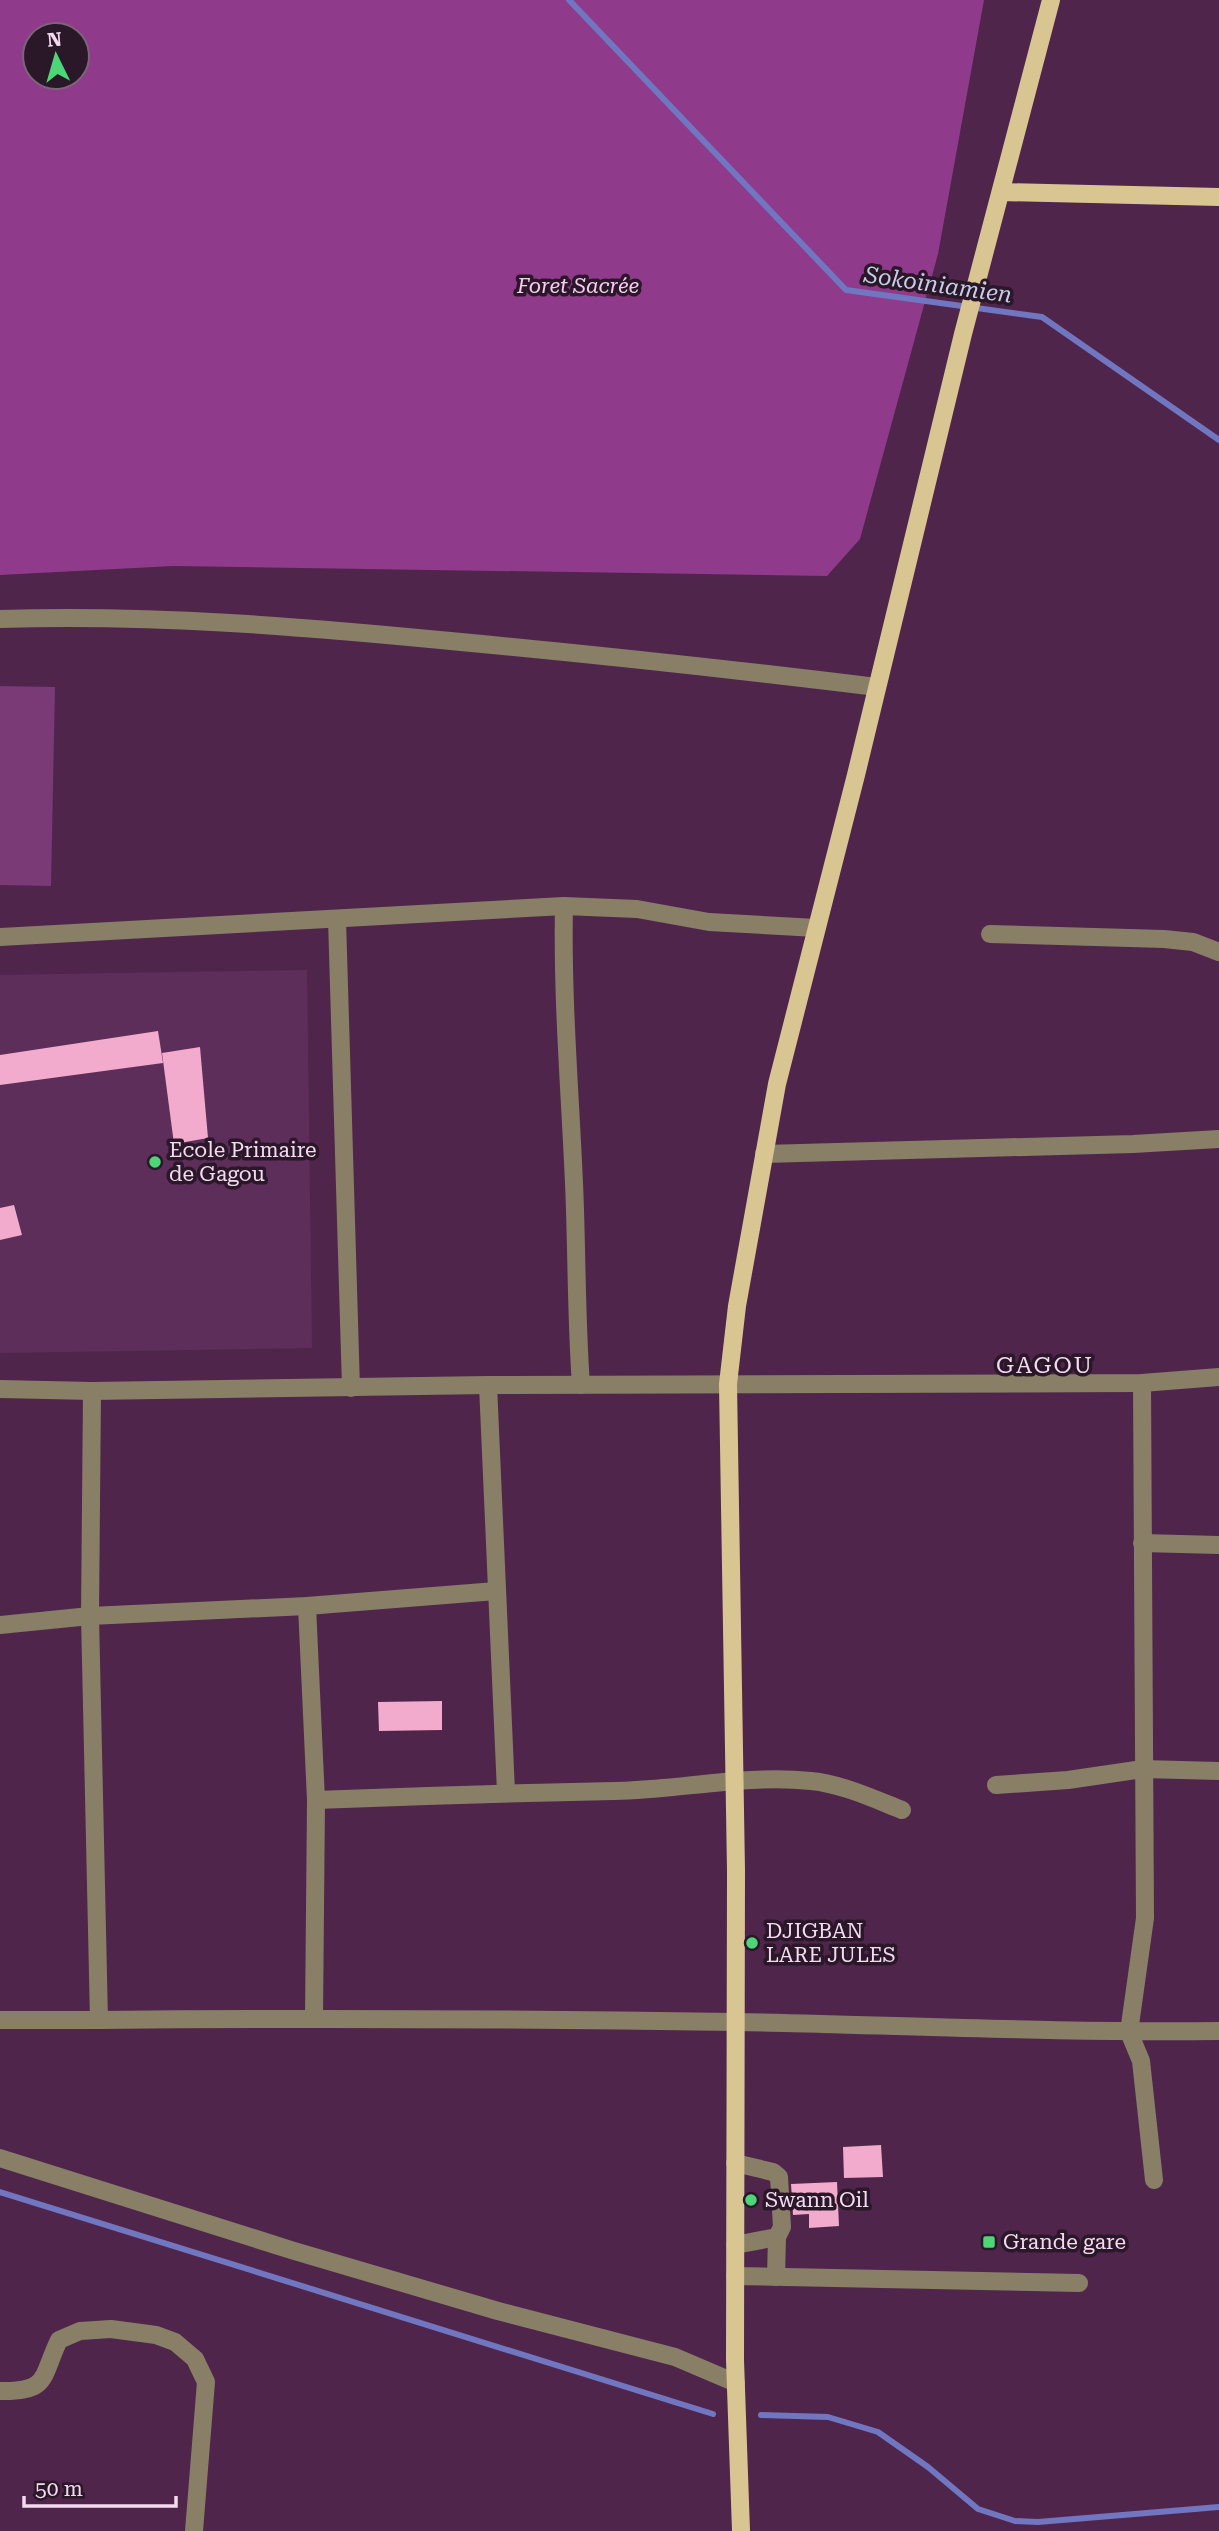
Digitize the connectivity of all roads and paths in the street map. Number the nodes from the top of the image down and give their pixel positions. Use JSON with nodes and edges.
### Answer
{"nodes":[{"id":1,"x":1051,"y":0,"type":"edge"},
{"id":2,"x":1001,"y":192,"type":"junction"},
{"id":3,"x":1219,"y":197,"type":"edge"},
{"id":4,"x":0,"y":619,"type":"edge"},
{"id":5,"x":877,"y":687,"type":"junction"},
{"id":6,"x":564,"y":906,"type":"junction"},
{"id":7,"x":338,"y":919,"type":"junction"},
{"id":8,"x":816,"y":928,"type":"junction"},
{"id":9,"x":990,"y":934,"type":"dead end"},
{"id":10,"x":0,"y":937,"type":"edge"},
{"id":11,"x":1219,"y":952,"type":"edge"},
{"id":12,"x":1219,"y":1139,"type":"edge"},
{"id":13,"x":764,"y":1154,"type":"junction"},
{"id":14,"x":1219,"y":1377,"type":"edge"},
{"id":15,"x":1142,"y":1382,"type":"junction"},
{"id":16,"x":728,"y":1384,"type":"junction"},
{"id":17,"x":488,"y":1385,"type":"junction"},
{"id":18,"x":580,"y":1385,"type":"junction"},
{"id":19,"x":0,"y":1388,"type":"edge"},
{"id":20,"x":351,"y":1388,"type":"junction"},
{"id":21,"x":92,"y":1391,"type":"junction"},
{"id":22,"x":1142,"y":1542,"type":"junction"},
{"id":23,"x":1219,"y":1545,"type":"edge"},
{"id":24,"x":496,"y":1591,"type":"junction"},
{"id":25,"x":307,"y":1606,"type":"junction"},
{"id":26,"x":90,"y":1616,"type":"junction"},
{"id":27,"x":0,"y":1625,"type":"edge"},
{"id":28,"x":1143,"y":1769,"type":"junction"},
{"id":29,"x":1219,"y":1771,"type":"edge"},
{"id":30,"x":734,"y":1780,"type":"junction"},
{"id":31,"x":996,"y":1785,"type":"dead end"},
{"id":32,"x":506,"y":1792,"type":"junction"},
{"id":33,"x":316,"y":1800,"type":"junction"},
{"id":34,"x":902,"y":1810,"type":"dead end"},
{"id":35,"x":314,"y":2018,"type":"junction"},
{"id":36,"x":0,"y":2020,"type":"edge"},
{"id":37,"x":99,"y":2020,"type":"junction"},
{"id":38,"x":735,"y":2022,"type":"junction"},
{"id":39,"x":1219,"y":2031,"type":"edge"},
{"id":40,"x":1129,"y":2032,"type":"junction"},
{"id":41,"x":0,"y":2158,"type":"edge"},
{"id":42,"x":735,"y":2163,"type":"junction"},
{"id":43,"x":1154,"y":2180,"type":"dead end"},
{"id":44,"x":777,"y":2237,"type":"junction"},
{"id":45,"x":735,"y":2245,"type":"junction"},
{"id":46,"x":735,"y":2276,"type":"junction"},
{"id":47,"x":776,"y":2277,"type":"junction"},
{"id":48,"x":1079,"y":2283,"type":"dead end"},
{"id":49,"x":736,"y":2383,"type":"junction"},
{"id":50,"x":0,"y":2391,"type":"edge"},
{"id":51,"x":194,"y":2531,"type":"edge"},
{"id":52,"x":741,"y":2531,"type":"edge"}],
"edges":[{"from":1,"to":2,"type":"main road"},
{"from":2,"to":3,"type":"main road"},
{"from":2,"to":5,"type":"main road"},
{"from":4,"to":5,"type":"street"},
{"from":5,"to":8,"type":"main road"},
{"from":6,"to":7,"type":"street"},
{"from":6,"to":8,"type":"street"},
{"from":6,"to":18,"type":"street"},
{"from":7,"to":10,"type":"street"},
{"from":7,"to":20,"type":"street"},
{"from":8,"to":13,"type":"main road"},
{"from":9,"to":11,"type":"street"},
{"from":12,"to":13,"type":"street"},
{"from":13,"to":16,"type":"main road"},
{"from":14,"to":15,"type":"street"},
{"from":15,"to":16,"type":"street"},
{"from":15,"to":22,"type":"street"},
{"from":16,"to":18,"type":"street"},
{"from":16,"to":30,"type":"main road"},
{"from":17,"to":18,"type":"street"},
{"from":17,"to":20,"type":"street"},
{"from":17,"to":24,"type":"street"},
{"from":19,"to":21,"type":"street"},
{"from":20,"to":21,"type":"street"},
{"from":21,"to":26,"type":"street"},
{"from":22,"to":23,"type":"street"},
{"from":22,"to":28,"type":"street"},
{"from":24,"to":25,"type":"street"},
{"from":24,"to":32,"type":"street"},
{"from":25,"to":26,"type":"street"},
{"from":25,"to":33,"type":"street"},
{"from":26,"to":27,"type":"street"},
{"from":26,"to":37,"type":"street"},
{"from":28,"to":29,"type":"street"},
{"from":28,"to":31,"type":"street"},
{"from":28,"to":40,"type":"street"},
{"from":30,"to":32,"type":"street"},
{"from":30,"to":34,"type":"street"},
{"from":30,"to":38,"type":"main road"},
{"from":32,"to":33,"type":"street"},
{"from":33,"to":35,"type":"street"},
{"from":35,"to":37,"type":"street"},
{"from":35,"to":38,"type":"street"},
{"from":36,"to":37,"type":"street"},
{"from":38,"to":40,"type":"street"},
{"from":38,"to":42,"type":"main road"},
{"from":39,"to":40,"type":"street"},
{"from":40,"to":43,"type":"street"},
{"from":41,"to":49,"type":"street"},
{"from":42,"to":44,"type":"street"},
{"from":42,"to":45,"type":"main road"},
{"from":44,"to":45,"type":"street"},
{"from":44,"to":47,"type":"street"},
{"from":45,"to":46,"type":"main road"},
{"from":46,"to":47,"type":"street"},
{"from":46,"to":49,"type":"main road"},
{"from":47,"to":48,"type":"street"},
{"from":49,"to":52,"type":"main road"},
{"from":50,"to":51,"type":"street"}]}
